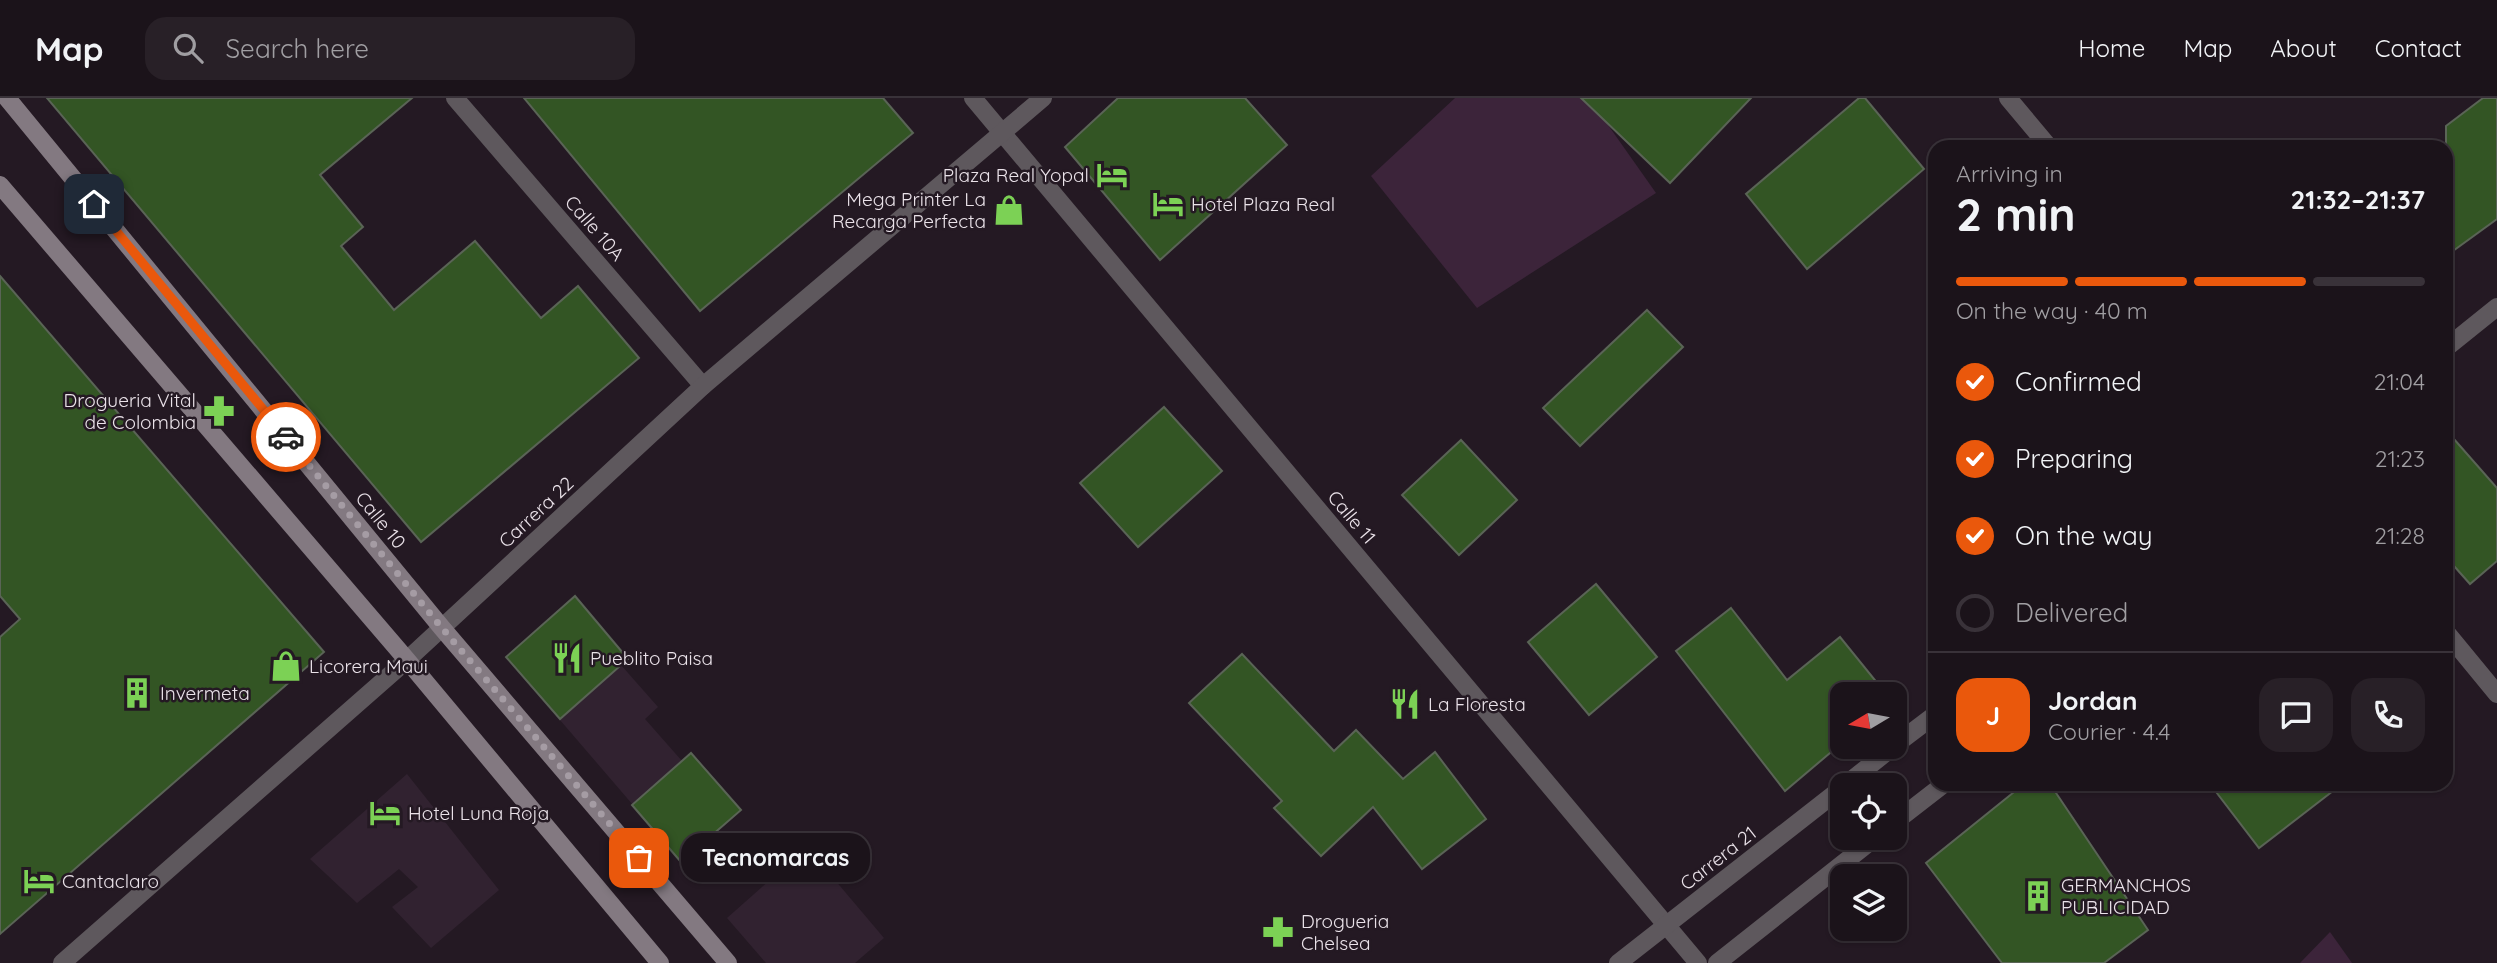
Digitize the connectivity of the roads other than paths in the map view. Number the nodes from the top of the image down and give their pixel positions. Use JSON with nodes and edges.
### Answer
{"nodes":[{"id":1,"x":7,"y":98,"type":"edge"},
{"id":2,"x":455,"y":98,"type":"edge"},
{"id":3,"x":973,"y":98,"type":"edge"},
{"id":4,"x":1043,"y":98,"type":"edge"},
{"id":5,"x":2008,"y":98,"type":"edge"},
{"id":6,"x":1002,"y":133,"type":"junction"},
{"id":7,"x":2043,"y":140,"type":"edge"},
{"id":8,"x":0,"y":185,"type":"edge"},
{"id":9,"x":2497,"y":307,"type":"edge"},
{"id":10,"x":2453,"y":342,"type":"edge"},
{"id":11,"x":703,"y":386,"type":"junction"},
{"id":12,"x":442,"y":628,"type":"junction"},
{"id":13,"x":2453,"y":641,"type":"edge"},
{"id":14,"x":407,"y":660,"type":"junction"},
{"id":15,"x":2497,"y":694,"type":"edge"},
{"id":16,"x":1928,"y":720,"type":"edge"},
{"id":17,"x":1908,"y":735,"type":"edge"},
{"id":18,"x":1876,"y":760,"type":"edge"},
{"id":19,"x":1860,"y":773,"type":"edge"},
{"id":20,"x":1935,"y":791,"type":"edge"},
{"id":21,"x":1830,"y":796,"type":"edge"},
{"id":22,"x":1907,"y":813,"type":"edge"},
{"id":23,"x":1860,"y":850,"type":"edge"},
{"id":24,"x":1667,"y":925,"type":"junction"},
{"id":25,"x":62,"y":963,"type":"edge"},
{"id":26,"x":660,"y":963,"type":"edge"},
{"id":27,"x":728,"y":963,"type":"edge"},
{"id":28,"x":1618,"y":963,"type":"edge"},
{"id":29,"x":1698,"y":963,"type":"edge"},
{"id":30,"x":1717,"y":963,"type":"edge"}],
"edges":[{"from":1,"to":12,"type":"main road","name":"Calle 10"},
{"from":2,"to":11,"type":"street","name":"Calle 10A"},
{"from":3,"to":6,"type":"street","name":"Calle 11"},
{"from":4,"to":6,"type":"street","name":"Carrera 22"},
{"from":5,"to":7,"type":"street"},
{"from":6,"to":11,"type":"street","name":"Carrera 22"},
{"from":6,"to":24,"type":"street","name":"Calle 11"},
{"from":8,"to":14,"type":"main road"},
{"from":9,"to":10,"type":"street"},
{"from":11,"to":12,"type":"street","name":"Carrera 22"},
{"from":12,"to":14,"type":"street","name":"Carrera 22"},
{"from":12,"to":27,"type":"main road","name":"Calle 10"},
{"from":13,"to":15,"type":"street"},
{"from":14,"to":25,"type":"street","name":"Carrera 22"},
{"from":14,"to":26,"type":"main road"},
{"from":16,"to":17,"type":"street","name":"Carrera 21"},
{"from":18,"to":19,"type":"street","name":"Carrera 21"},
{"from":20,"to":22,"type":"street"},
{"from":21,"to":24,"type":"street","name":"Carrera 21"},
{"from":23,"to":30,"type":"street"},
{"from":24,"to":28,"type":"street","name":"Carrera 21"},
{"from":24,"to":29,"type":"street","name":"Calle 11"}]}
